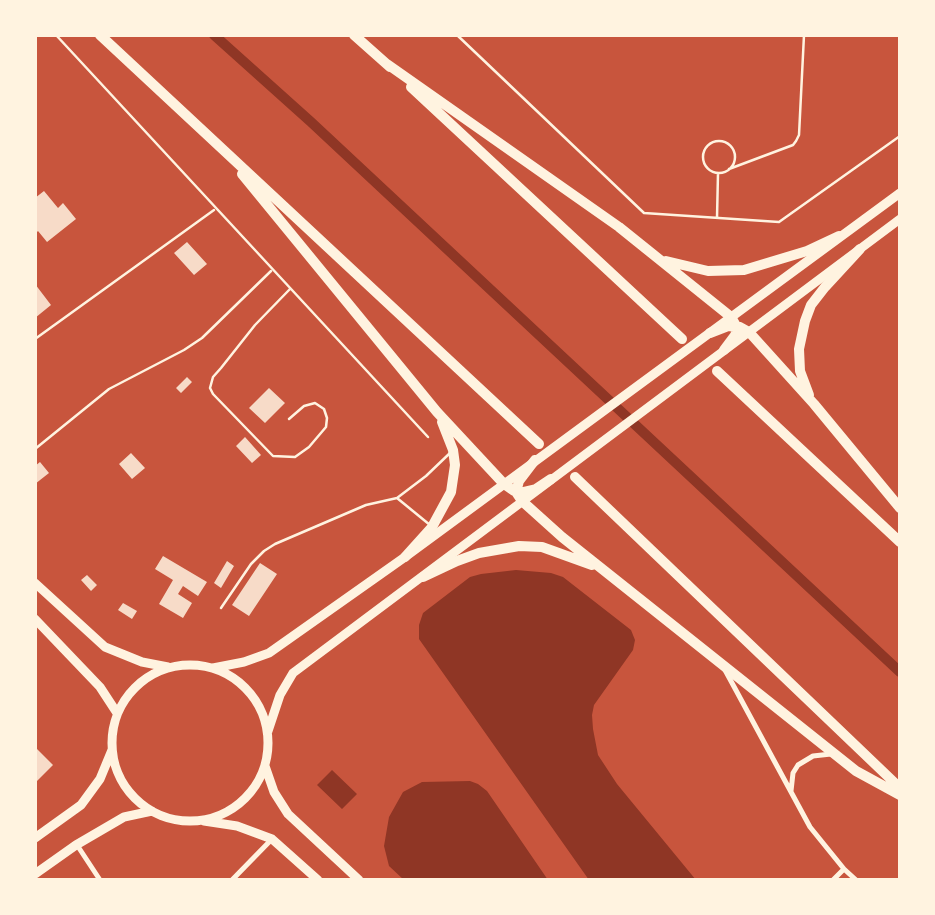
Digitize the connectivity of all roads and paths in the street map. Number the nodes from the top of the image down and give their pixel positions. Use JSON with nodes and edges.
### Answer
{"nodes":[{"id":1,"x":56,"y":35,"type":"edge"},
{"id":2,"x":100,"y":35,"type":"edge"},
{"id":3,"x":354,"y":35,"type":"edge"},
{"id":4,"x":458,"y":35,"type":"edge"},
{"id":5,"x":804,"y":35,"type":"edge"},
{"id":6,"x":387,"y":64,"type":"junction"},
{"id":7,"x":900,"y":136,"type":"edge"},
{"id":8,"x":220,"y":146,"type":"junction"},
{"id":9,"x":729,"y":169,"type":"junction"},
{"id":10,"x":718,"y":173,"type":"junction"},
{"id":11,"x":900,"y":193,"type":"edge"},
{"id":12,"x":215,"y":209,"type":"junction"},
{"id":13,"x":717,"y":218,"type":"junction"},
{"id":14,"x":900,"y":219,"type":"edge"},
{"id":15,"x":839,"y":236,"type":"junction"},
{"id":16,"x":860,"y":249,"type":"junction"},
{"id":17,"x":659,"y":259,"type":"junction"},
{"id":18,"x":272,"y":270,"type":"junction"},
{"id":19,"x":290,"y":289,"type":"junction"},
{"id":20,"x":735,"y":328,"type":"junction"},
{"id":21,"x":710,"y":333,"type":"joint"},
{"id":22,"x":35,"y":339,"type":"edge"},
{"id":23,"x":682,"y":339,"type":"dead end"},
{"id":24,"x":724,"y":350,"type":"joint"},
{"id":25,"x":717,"y":371,"type":"dead end"},
{"id":26,"x":814,"y":404,"type":"junction"},
{"id":27,"x":436,"y":412,"type":"junction"},
{"id":28,"x":289,"y":419,"type":"dead end"},
{"id":29,"x":428,"y":437,"type":"dead end"},
{"id":30,"x":539,"y":444,"type":"dead end"},
{"id":31,"x":35,"y":449,"type":"edge"},
{"id":32,"x":453,"y":450,"type":"junction"},
{"id":33,"x":535,"y":460,"type":"joint"},
{"id":34,"x":575,"y":477,"type":"dead end"},
{"id":35,"x":551,"y":479,"type":"joint"},
{"id":36,"x":518,"y":490,"type":"junction"},
{"id":37,"x":397,"y":498,"type":"junction"},
{"id":38,"x":895,"y":498,"type":"edge"},
{"id":39,"x":900,"y":508,"type":"edge"},
{"id":40,"x":432,"y":527,"type":"junction"},
{"id":41,"x":900,"y":542,"type":"edge"},
{"id":42,"x":405,"y":557,"type":"junction"},
{"id":43,"x":606,"y":572,"type":"junction"},
{"id":44,"x":423,"y":577,"type":"junction"},
{"id":45,"x":35,"y":583,"type":"edge"},
{"id":46,"x":221,"y":608,"type":"dead end"},
{"id":47,"x":35,"y":619,"type":"edge"},
{"id":48,"x":721,"y":662,"type":"junction"},
{"id":49,"x":168,"y":667,"type":"junction"},
{"id":50,"x":213,"y":668,"type":"junction"},
{"id":51,"x":117,"y":713,"type":"junction"},
{"id":52,"x":268,"y":731,"type":"junction"},
{"id":53,"x":112,"y":750,"type":"junction"},
{"id":54,"x":835,"y":754,"type":"junction"},
{"id":55,"x":265,"y":766,"type":"junction"},
{"id":56,"x":900,"y":788,"type":"edge"},
{"id":57,"x":791,"y":791,"type":"junction"},
{"id":58,"x":900,"y":795,"type":"edge"},
{"id":59,"x":152,"y":811,"type":"junction"},
{"id":60,"x":199,"y":820,"type":"junction"},
{"id":61,"x":35,"y":838,"type":"edge"},
{"id":62,"x":272,"y":839,"type":"junction"},
{"id":63,"x":76,"y":845,"type":"junction"},
{"id":64,"x":844,"y":869,"type":"junction"},
{"id":65,"x":35,"y":874,"type":"edge"},
{"id":66,"x":100,"y":880,"type":"edge"},
{"id":67,"x":232,"y":880,"type":"edge"},
{"id":68,"x":318,"y":880,"type":"edge"},
{"id":69,"x":359,"y":880,"type":"edge"},
{"id":70,"x":833,"y":880,"type":"edge"},
{"id":71,"x":856,"y":880,"type":"edge"}],
"edges":[{"from":1,"to":12,"type":"lane"},
{"from":2,"to":8,"type":"highway"},
{"from":3,"to":6,"type":"highway"},
{"from":4,"to":13,"type":"lane"},
{"from":5,"to":9,"type":"lane"},
{"from":6,"to":17,"type":"highway"},
{"from":6,"to":23,"type":"highway"},
{"from":7,"to":13,"type":"lane"},
{"from":8,"to":27,"type":"highway"},
{"from":8,"to":30,"type":"highway"},
{"from":9,"to":10,"type":"lane"},
{"from":9,"to":10,"type":"lane"},
{"from":10,"to":13,"type":"lane"},
{"from":11,"to":15,"type":"main road"},
{"from":12,"to":18,"type":"lane"},
{"from":12,"to":22,"type":"lane"},
{"from":14,"to":16,"type":"main road"},
{"from":15,"to":17,"type":"highway"},
{"from":15,"to":20,"type":"main road"},
{"from":16,"to":20,"type":"main road"},
{"from":16,"to":26,"type":"highway"},
{"from":17,"to":20,"type":"highway"},
{"from":18,"to":19,"type":"lane"},
{"from":18,"to":31,"type":"lane"},
{"from":19,"to":28,"type":"lane"},
{"from":19,"to":29,"type":"lane"},
{"from":20,"to":21,"type":"highway"},
{"from":20,"to":24,"type":"highway"},
{"from":20,"to":26,"type":"highway"},
{"from":21,"to":33,"type":"main road"},
{"from":24,"to":35,"type":"main road"},
{"from":25,"to":41,"type":"highway"},
{"from":26,"to":38,"type":"highway"},
{"from":27,"to":32,"type":"highway"},
{"from":27,"to":36,"type":"highway"},
{"from":32,"to":37,"type":"lane"},
{"from":32,"to":40,"type":"highway"},
{"from":33,"to":36,"type":"highway"},
{"from":34,"to":56,"type":"highway"},
{"from":35,"to":36,"type":"highway"},
{"from":36,"to":42,"type":"main road"},
{"from":36,"to":43,"type":"highway"},
{"from":36,"to":44,"type":"main road"},
{"from":37,"to":40,"type":"lane"},
{"from":37,"to":46,"type":"lane"},
{"from":38,"to":39,"type":"highway"},
{"from":40,"to":42,"type":"highway"},
{"from":42,"to":50,"type":"main road"},
{"from":43,"to":44,"type":"highway"},
{"from":43,"to":48,"type":"highway"},
{"from":44,"to":52,"type":"main road"},
{"from":45,"to":49,"type":"main road"},
{"from":47,"to":51,"type":"main road"},
{"from":48,"to":54,"type":"highway"},
{"from":48,"to":57,"type":"street"},
{"from":49,"to":50,"type":"main road"},
{"from":49,"to":51,"type":"main road"},
{"from":50,"to":52,"type":"main road"},
{"from":51,"to":53,"type":"main road"},
{"from":52,"to":55,"type":"main road"},
{"from":53,"to":59,"type":"main road"},
{"from":53,"to":61,"type":"main road"},
{"from":54,"to":57,"type":"street"},
{"from":54,"to":58,"type":"highway"},
{"from":55,"to":60,"type":"main road"},
{"from":55,"to":69,"type":"main road"},
{"from":57,"to":64,"type":"street"},
{"from":59,"to":60,"type":"main road"},
{"from":59,"to":63,"type":"main road"},
{"from":60,"to":62,"type":"main road"},
{"from":62,"to":67,"type":"street"},
{"from":62,"to":68,"type":"main road"},
{"from":63,"to":65,"type":"main road"},
{"from":63,"to":66,"type":"street"},
{"from":64,"to":70,"type":"street"},
{"from":64,"to":71,"type":"street"}]}
